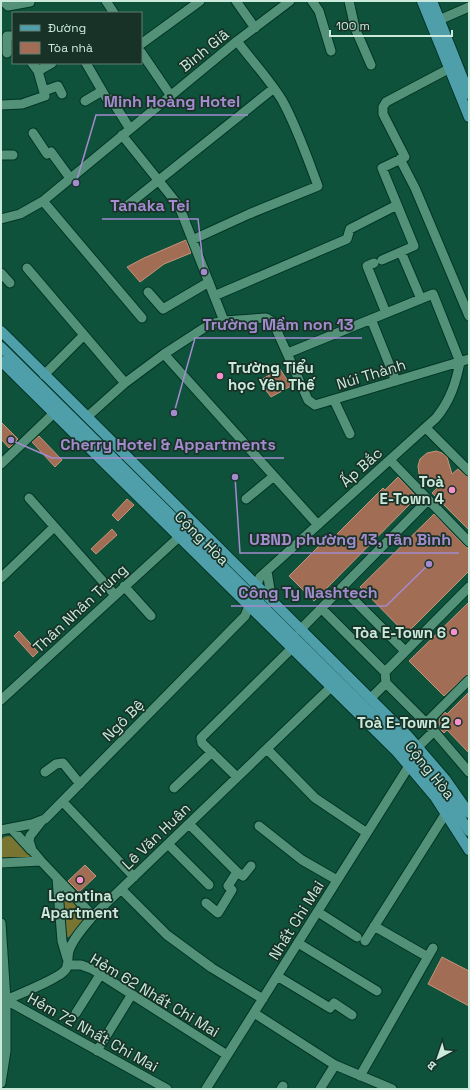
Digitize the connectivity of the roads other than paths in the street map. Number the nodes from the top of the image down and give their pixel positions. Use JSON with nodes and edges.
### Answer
{"nodes":[{"id":1,"x":1,"y":1,"type":"edge"},
{"id":2,"x":30,"y":1,"type":"edge"},
{"id":3,"x":106,"y":1,"type":"edge"},
{"id":4,"x":200,"y":1,"type":"edge"},
{"id":5,"x":236,"y":1,"type":"edge"},
{"id":6,"x":290,"y":1,"type":"edge"},
{"id":7,"x":312,"y":1,"type":"edge"},
{"id":8,"x":349,"y":1,"type":"edge"},
{"id":9,"x":422,"y":1,"type":"edge"},
{"id":10,"x":432,"y":1,"type":"edge"},
{"id":11,"x":469,"y":7,"type":"edge"},
{"id":12,"x":113,"y":12,"type":"edge"},
{"id":13,"x":439,"y":20,"type":"junction"},
{"id":14,"x":255,"y":28,"type":"junction"},
{"id":15,"x":12,"y":36,"type":"edge"},
{"id":16,"x":237,"y":41,"type":"junction"},
{"id":17,"x":142,"y":43,"type":"edge"},
{"id":18,"x":331,"y":51,"type":"dead end"},
{"id":19,"x":7,"y":53,"type":"edge"},
{"id":20,"x":142,"y":53,"type":"edge"},
{"id":21,"x":33,"y":64,"type":"edge"},
{"id":22,"x":50,"y":64,"type":"edge"},
{"id":23,"x":87,"y":64,"type":"edge"},
{"id":24,"x":371,"y":65,"type":"dead end"},
{"id":25,"x":453,"y":66,"type":"junction"},
{"id":26,"x":38,"y":71,"type":"junction"},
{"id":27,"x":462,"y":80,"type":"edge"},
{"id":28,"x":274,"y":88,"type":"junction"},
{"id":29,"x":44,"y":91,"type":"junction"},
{"id":30,"x":102,"y":91,"type":"junction"},
{"id":31,"x":62,"y":94,"type":"dead end"},
{"id":32,"x":469,"y":94,"type":"edge"},
{"id":33,"x":171,"y":96,"type":"junction"},
{"id":34,"x":85,"y":101,"type":"dead end"},
{"id":35,"x":1,"y":105,"type":"edge"},
{"id":36,"x":469,"y":118,"type":"edge"},
{"id":37,"x":130,"y":129,"type":"junction"},
{"id":38,"x":33,"y":133,"type":"dead end"},
{"id":39,"x":122,"y":135,"type":"junction"},
{"id":40,"x":1,"y":155,"type":"edge"},
{"id":41,"x":13,"y":155,"type":"dead end"},
{"id":42,"x":402,"y":158,"type":"junction"},
{"id":43,"x":70,"y":178,"type":"junction"},
{"id":44,"x":158,"y":179,"type":"junction"},
{"id":45,"x":43,"y":201,"type":"junction"},
{"id":46,"x":397,"y":205,"type":"junction"},
{"id":47,"x":124,"y":208,"type":"dead end"},
{"id":48,"x":1,"y":219,"type":"edge"},
{"id":49,"x":192,"y":240,"type":"junction"},
{"id":50,"x":402,"y":252,"type":"junction"},
{"id":51,"x":27,"y":268,"type":"dead end"},
{"id":52,"x":1,"y":273,"type":"edge"},
{"id":53,"x":209,"y":282,"type":"junction"},
{"id":54,"x":10,"y":283,"type":"dead end"},
{"id":55,"x":148,"y":292,"type":"dead end"},
{"id":56,"x":214,"y":296,"type":"junction"},
{"id":57,"x":421,"y":299,"type":"junction"},
{"id":58,"x":386,"y":313,"type":"junction"},
{"id":59,"x":469,"y":316,"type":"edge"},
{"id":60,"x":142,"y":318,"type":"dead end"},
{"id":61,"x":371,"y":319,"type":"junction"},
{"id":62,"x":224,"y":321,"type":"junction"},
{"id":63,"x":1,"y":331,"type":"edge"},
{"id":64,"x":84,"y":335,"type":"junction"},
{"id":65,"x":1,"y":347,"type":"edge"},
{"id":66,"x":288,"y":353,"type":"junction"},
{"id":67,"x":164,"y":354,"type":"junction"},
{"id":68,"x":469,"y":359,"type":"edge"},
{"id":69,"x":1,"y":361,"type":"edge"},
{"id":70,"x":460,"y":362,"type":"junction"},
{"id":71,"x":44,"y":375,"type":"junction"},
{"id":72,"x":396,"y":381,"type":"junction"},
{"id":73,"x":125,"y":383,"type":"junction"},
{"id":74,"x":334,"y":400,"type":"junction"},
{"id":75,"x":54,"y":413,"type":"junction"},
{"id":76,"x":87,"y":417,"type":"junction"},
{"id":77,"x":426,"y":428,"type":"junction"},
{"id":78,"x":350,"y":434,"type":"dead end"},
{"id":79,"x":390,"y":460,"type":"junction"},
{"id":80,"x":1,"y":464,"type":"edge"},
{"id":81,"x":469,"y":471,"type":"edge"},
{"id":82,"x":274,"y":476,"type":"junction"},
{"id":83,"x":29,"y":498,"type":"dead end"},
{"id":84,"x":246,"y":500,"type":"dead end"},
{"id":85,"x":428,"y":500,"type":"junction"},
{"id":86,"x":318,"y":524,"type":"junction"},
{"id":87,"x":54,"y":527,"type":"junction"},
{"id":88,"x":308,"y":534,"type":"junction"},
{"id":89,"x":179,"y":537,"type":"junction"},
{"id":90,"x":315,"y":541,"type":"dead end"},
{"id":91,"x":469,"y":542,"type":"edge"},
{"id":92,"x":267,"y":571,"type":"junction"},
{"id":93,"x":1,"y":578,"type":"edge"},
{"id":94,"x":124,"y":586,"type":"junction"},
{"id":95,"x":469,"y":587,"type":"edge"},
{"id":96,"x":342,"y":588,"type":"junction"},
{"id":97,"x":115,"y":594,"type":"junction"},
{"id":98,"x":253,"y":596,"type":"junction"},
{"id":99,"x":272,"y":602,"type":"junction"},
{"id":100,"x":322,"y":609,"type":"junction"},
{"id":101,"x":151,"y":616,"type":"dead end"},
{"id":102,"x":300,"y":630,"type":"junction"},
{"id":103,"x":292,"y":648,"type":"junction"},
{"id":104,"x":406,"y":652,"type":"junction"},
{"id":105,"x":385,"y":672,"type":"junction"},
{"id":106,"x":469,"y":680,"type":"edge"},
{"id":107,"x":386,"y":683,"type":"junction"},
{"id":108,"x":331,"y":687,"type":"junction"},
{"id":109,"x":370,"y":699,"type":"junction"},
{"id":110,"x":1,"y":700,"type":"edge"},
{"id":111,"x":426,"y":722,"type":"junction"},
{"id":112,"x":434,"y":731,"type":"junction"},
{"id":113,"x":418,"y":747,"type":"junction"},
{"id":114,"x":267,"y":749,"type":"junction"},
{"id":115,"x":212,"y":752,"type":"junction"},
{"id":116,"x":409,"y":766,"type":"junction"},
{"id":117,"x":45,"y":772,"type":"dead end"},
{"id":118,"x":469,"y":772,"type":"edge"},
{"id":119,"x":237,"y":777,"type":"junction"},
{"id":120,"x":80,"y":784,"type":"junction"},
{"id":121,"x":174,"y":788,"type":"dead end"},
{"id":122,"x":62,"y":802,"type":"junction"},
{"id":123,"x":446,"y":813,"type":"junction"},
{"id":124,"x":469,"y":813,"type":"edge"},
{"id":125,"x":45,"y":819,"type":"junction"},
{"id":126,"x":189,"y":824,"type":"junction"},
{"id":127,"x":259,"y":826,"type":"dead end"},
{"id":128,"x":11,"y":828,"type":"junction"},
{"id":129,"x":1,"y":830,"type":"edge"},
{"id":130,"x":469,"y":831,"type":"edge"},
{"id":131,"x":367,"y":833,"type":"junction"},
{"id":132,"x":168,"y":844,"type":"junction"},
{"id":133,"x":469,"y":850,"type":"edge"},
{"id":134,"x":39,"y":858,"type":"junction"},
{"id":135,"x":1,"y":863,"type":"edge"},
{"id":136,"x":251,"y":866,"type":"dead end"},
{"id":137,"x":237,"y":872,"type":"junction"},
{"id":138,"x":134,"y":877,"type":"junction"},
{"id":139,"x":57,"y":878,"type":"junction"},
{"id":140,"x":338,"y":880,"type":"junction"},
{"id":141,"x":209,"y":885,"type":"dead end"},
{"id":142,"x":121,"y":889,"type":"junction"},
{"id":143,"x":206,"y":903,"type":"dead end"},
{"id":144,"x":318,"y":912,"type":"junction"},
{"id":145,"x":93,"y":916,"type":"junction"},
{"id":146,"x":1,"y":923,"type":"edge"},
{"id":147,"x":374,"y":926,"type":"junction"},
{"id":148,"x":298,"y":942,"type":"junction"},
{"id":149,"x":433,"y":948,"type":"dead end"},
{"id":150,"x":428,"y":957,"type":"junction"},
{"id":151,"x":67,"y":961,"type":"junction"},
{"id":152,"x":100,"y":974,"type":"junction"},
{"id":153,"x":278,"y":976,"type":"junction"},
{"id":154,"x":377,"y":991,"type":"dead end"},
{"id":155,"x":132,"y":994,"type":"junction"},
{"id":156,"x":263,"y":999,"type":"junction"},
{"id":157,"x":6,"y":1000,"type":"junction"},
{"id":158,"x":76,"y":1013,"type":"dead end"},
{"id":159,"x":254,"y":1013,"type":"junction"},
{"id":160,"x":352,"y":1015,"type":"dead end"},
{"id":161,"x":97,"y":1050,"type":"junction"},
{"id":162,"x":227,"y":1055,"type":"junction"},
{"id":163,"x":335,"y":1065,"type":"junction"},
{"id":164,"x":2,"y":1069,"type":"edge"},
{"id":165,"x":360,"y":1076,"type":"junction"},
{"id":166,"x":1,"y":1083,"type":"edge"},
{"id":167,"x":167,"y":1089,"type":"edge"},
{"id":168,"x":206,"y":1089,"type":"edge"},
{"id":169,"x":320,"y":1089,"type":"edge"},
{"id":170,"x":392,"y":1089,"type":"edge"}],
"edges":[{"from":1,"to":2,"type":"street"},
{"from":3,"to":12,"type":"street"},
{"from":4,"to":17,"type":"street"},
{"from":5,"to":14,"type":"street"},
{"from":6,"to":14,"type":"street","name":"Bình Giã"},
{"from":7,"to":18,"type":"street"},
{"from":8,"to":24,"type":"street"},
{"from":9,"to":25,"type":"main road"},
{"from":10,"to":13,"type":"main road"},
{"from":11,"to":13,"type":"street"},
{"from":13,"to":25,"type":"main road"},
{"from":14,"to":16,"type":"street","name":"Bình Giã"},
{"from":15,"to":19,"type":"street"},
{"from":16,"to":28,"type":"street"},
{"from":16,"to":33,"type":"street","name":"Bình Giã"},
{"from":20,"to":33,"type":"street"},
{"from":21,"to":26,"type":"street"},
{"from":22,"to":26,"type":"street"},
{"from":23,"to":30,"type":"street"},
{"from":25,"to":27,"type":"main road"},
{"from":25,"to":42,"type":"street"},
{"from":26,"to":29,"type":"street"},
{"from":27,"to":32,"type":"main road"},
{"from":27,"to":36,"type":"main road"},
{"from":28,"to":44,"type":"street"},
{"from":28,"to":49,"type":"street"},
{"from":29,"to":31,"type":"street"},
{"from":29,"to":35,"type":"street"},
{"from":30,"to":34,"type":"street"},
{"from":30,"to":37,"type":"street"},
{"from":33,"to":37,"type":"street","name":"Bình Giã"},
{"from":37,"to":39,"type":"street","name":"Bình Giã"},
{"from":38,"to":43,"type":"street"},
{"from":39,"to":43,"type":"street","name":"Bình Giã"},
{"from":39,"to":44,"type":"street"},
{"from":40,"to":41,"type":"street"},
{"from":42,"to":46,"type":"street"},
{"from":42,"to":59,"type":"street"},
{"from":43,"to":45,"type":"street","name":"Bình Giã"},
{"from":44,"to":47,"type":"street"},
{"from":44,"to":49,"type":"street"},
{"from":45,"to":48,"type":"street","name":"Bình Giã"},
{"from":45,"to":60,"type":"street"},
{"from":46,"to":50,"type":"street"},
{"from":46,"to":56,"type":"street"},
{"from":49,"to":53,"type":"street"},
{"from":50,"to":57,"type":"street"},
{"from":50,"to":58,"type":"street"},
{"from":51,"to":64,"type":"street"},
{"from":52,"to":54,"type":"street"},
{"from":53,"to":55,"type":"street"},
{"from":53,"to":56,"type":"street"},
{"from":56,"to":62,"type":"street"},
{"from":57,"to":58,"type":"street"},
{"from":57,"to":70,"type":"street"},
{"from":58,"to":61,"type":"street"},
{"from":61,"to":66,"type":"street"},
{"from":61,"to":72,"type":"street"},
{"from":62,"to":66,"type":"street","name":"Núi Thành"},
{"from":62,"to":67,"type":"street","name":"Núi Thành"},
{"from":63,"to":71,"type":"main road","name":"Cộng Hòa"},
{"from":64,"to":71,"type":"street"},
{"from":64,"to":73,"type":"street"},
{"from":65,"to":98,"type":"main road","name":"Cộng Hòa"},
{"from":66,"to":74,"type":"street","name":"Núi Thành"},
{"from":67,"to":73,"type":"street","name":"Núi Thành"},
{"from":67,"to":82,"type":"street"},
{"from":68,"to":70,"type":"street"},
{"from":69,"to":75,"type":"main road","name":"Cộng Hòa"},
{"from":70,"to":72,"type":"street","name":"Núi Thành"},
{"from":70,"to":77,"type":"street","name":"Ấp Bắc"},
{"from":71,"to":76,"type":"main road","name":"Cộng Hòa"},
{"from":72,"to":74,"type":"street","name":"Núi Thành"},
{"from":73,"to":76,"type":"street","name":"Núi Thành"},
{"from":74,"to":78,"type":"street"},
{"from":75,"to":80,"type":"street"},
{"from":75,"to":89,"type":"main road","name":"Cộng Hòa"},
{"from":76,"to":98,"type":"main road","name":"Cộng Hòa"},
{"from":77,"to":79,"type":"street","name":"Ấp Bắc"},
{"from":77,"to":81,"type":"street"},
{"from":79,"to":85,"type":"street"},
{"from":79,"to":86,"type":"street","name":"Ấp Bắc"},
{"from":82,"to":84,"type":"street"},
{"from":82,"to":86,"type":"street"},
{"from":83,"to":87,"type":"street"},
{"from":85,"to":91,"type":"street"},
{"from":85,"to":96,"type":"street"},
{"from":86,"to":88,"type":"street","name":"Ấp Bắc"},
{"from":87,"to":93,"type":"street"},
{"from":87,"to":97,"type":"street"},
{"from":88,"to":90,"type":"street"},
{"from":88,"to":92,"type":"street","name":"Ấp Bắc"},
{"from":89,"to":94,"type":"street","name":"Thân Nhân Trung"},
{"from":89,"to":98,"type":"main road","name":"Cộng Hòa"},
{"from":92,"to":98,"type":"street","name":"Ấp Bắc"},
{"from":92,"to":99,"type":"street"},
{"from":94,"to":97,"type":"street","name":"Thân Nhân Trung"},
{"from":94,"to":101,"type":"street"},
{"from":95,"to":104,"type":"street"},
{"from":96,"to":100,"type":"street"},
{"from":96,"to":104,"type":"street"},
{"from":97,"to":110,"type":"street","name":"Thân Nhân Trung"},
{"from":98,"to":99,"type":"main road","name":"Cộng Hòa"},
{"from":98,"to":103,"type":"main road","name":"Cộng Hòa"},
{"from":98,"to":120,"type":"street","name":"Ngô Bệ"},
{"from":98,"to":130,"type":"main road","name":"Cộng Hòa"},
{"from":99,"to":102,"type":"main road","name":"Cộng Hòa"},
{"from":100,"to":102,"type":"street"},
{"from":100,"to":105,"type":"street"},
{"from":102,"to":109,"type":"main road","name":"Cộng Hòa"},
{"from":103,"to":108,"type":"main road","name":"Cộng Hòa"},
{"from":103,"to":115,"type":"street"},
{"from":104,"to":105,"type":"street"},
{"from":105,"to":107,"type":"street"},
{"from":106,"to":111,"type":"street"},
{"from":107,"to":109,"type":"street"},
{"from":107,"to":111,"type":"street"},
{"from":108,"to":114,"type":"street","name":"Lê Văn Huân"},
{"from":108,"to":116,"type":"main road","name":"Cộng Hòa"},
{"from":109,"to":113,"type":"main road","name":"Cộng Hòa"},
{"from":111,"to":112,"type":"street"},
{"from":112,"to":113,"type":"street"},
{"from":112,"to":118,"type":"street"},
{"from":113,"to":124,"type":"main road","name":"Cộng Hòa"},
{"from":114,"to":119,"type":"street","name":"Lê Văn Huân"},
{"from":114,"to":131,"type":"street"},
{"from":115,"to":119,"type":"street"},
{"from":115,"to":121,"type":"street"},
{"from":116,"to":123,"type":"main road","name":"Cộng Hòa"},
{"from":116,"to":131,"type":"street","name":"Nhất Chi Mai"},
{"from":117,"to":120,"type":"street"},
{"from":119,"to":126,"type":"street","name":"Lê Văn Huân"},
{"from":120,"to":122,"type":"street","name":"Ngô Bệ"},
{"from":122,"to":125,"type":"street","name":"Ngô Bệ"},
{"from":122,"to":138,"type":"street"},
{"from":123,"to":133,"type":"main road","name":"Cộng Hòa"},
{"from":123,"to":147,"type":"street"},
{"from":125,"to":128,"type":"street","name":"Ngô Bệ"},
{"from":125,"to":134,"type":"street"},
{"from":126,"to":132,"type":"street","name":"Lê Văn Huân"},
{"from":126,"to":137,"type":"street"},
{"from":127,"to":140,"type":"street"},
{"from":128,"to":129,"type":"street","name":"Ngô Bệ"},
{"from":128,"to":134,"type":"street"},
{"from":131,"to":140,"type":"street","name":"Nhất Chi Mai"},
{"from":132,"to":138,"type":"street","name":"Lê Văn Huân"},
{"from":132,"to":141,"type":"street"},
{"from":134,"to":135,"type":"street"},
{"from":134,"to":139,"type":"street"},
{"from":136,"to":137,"type":"street"},
{"from":137,"to":143,"type":"street"},
{"from":138,"to":142,"type":"street","name":"Lê Văn Huân"},
{"from":139,"to":145,"type":"street"},
{"from":139,"to":151,"type":"street"},
{"from":140,"to":144,"type":"street","name":"Nhất Chi Mai"},
{"from":142,"to":145,"type":"street","name":"Lê Văn Huân"},
{"from":142,"to":156,"type":"street"},
{"from":144,"to":147,"type":"street"},
{"from":144,"to":148,"type":"street","name":"Nhất Chi Mai"},
{"from":145,"to":151,"type":"street","name":"Lê Văn Huân"},
{"from":146,"to":157,"type":"street"},
{"from":147,"to":150,"type":"street"},
{"from":148,"to":153,"type":"street","name":"Nhất Chi Mai"},
{"from":148,"to":154,"type":"street"},
{"from":149,"to":150,"type":"street"},
{"from":150,"to":165,"type":"street"},
{"from":151,"to":152,"type":"street","name":"Hẻm 62 Nhất Chi Mai"},
{"from":151,"to":157,"type":"street","name":"Lê Văn Huân"},
{"from":152,"to":155,"type":"street","name":"Hẻm 62 Nhất Chi Mai"},
{"from":152,"to":158,"type":"street"},
{"from":153,"to":156,"type":"street","name":"Nhất Chi Mai"},
{"from":153,"to":160,"type":"street"},
{"from":155,"to":161,"type":"street"},
{"from":155,"to":162,"type":"street","name":"Hẻm 62 Nhất Chi Mai"},
{"from":156,"to":159,"type":"street","name":"Nhất Chi Mai"},
{"from":157,"to":161,"type":"street","name":"Hẻm 72 Nhất Chi Mai"},
{"from":157,"to":164,"type":"street"},
{"from":159,"to":162,"type":"street","name":"Nhất Chi Mai"},
{"from":159,"to":163,"type":"street"},
{"from":161,"to":167,"type":"street","name":"Hẻm 72 Nhất Chi Mai"},
{"from":162,"to":168,"type":"street","name":"Nhất Chi Mai"},
{"from":163,"to":165,"type":"street"},
{"from":163,"to":169,"type":"street"},
{"from":164,"to":166,"type":"street"},
{"from":165,"to":170,"type":"street"}]}
